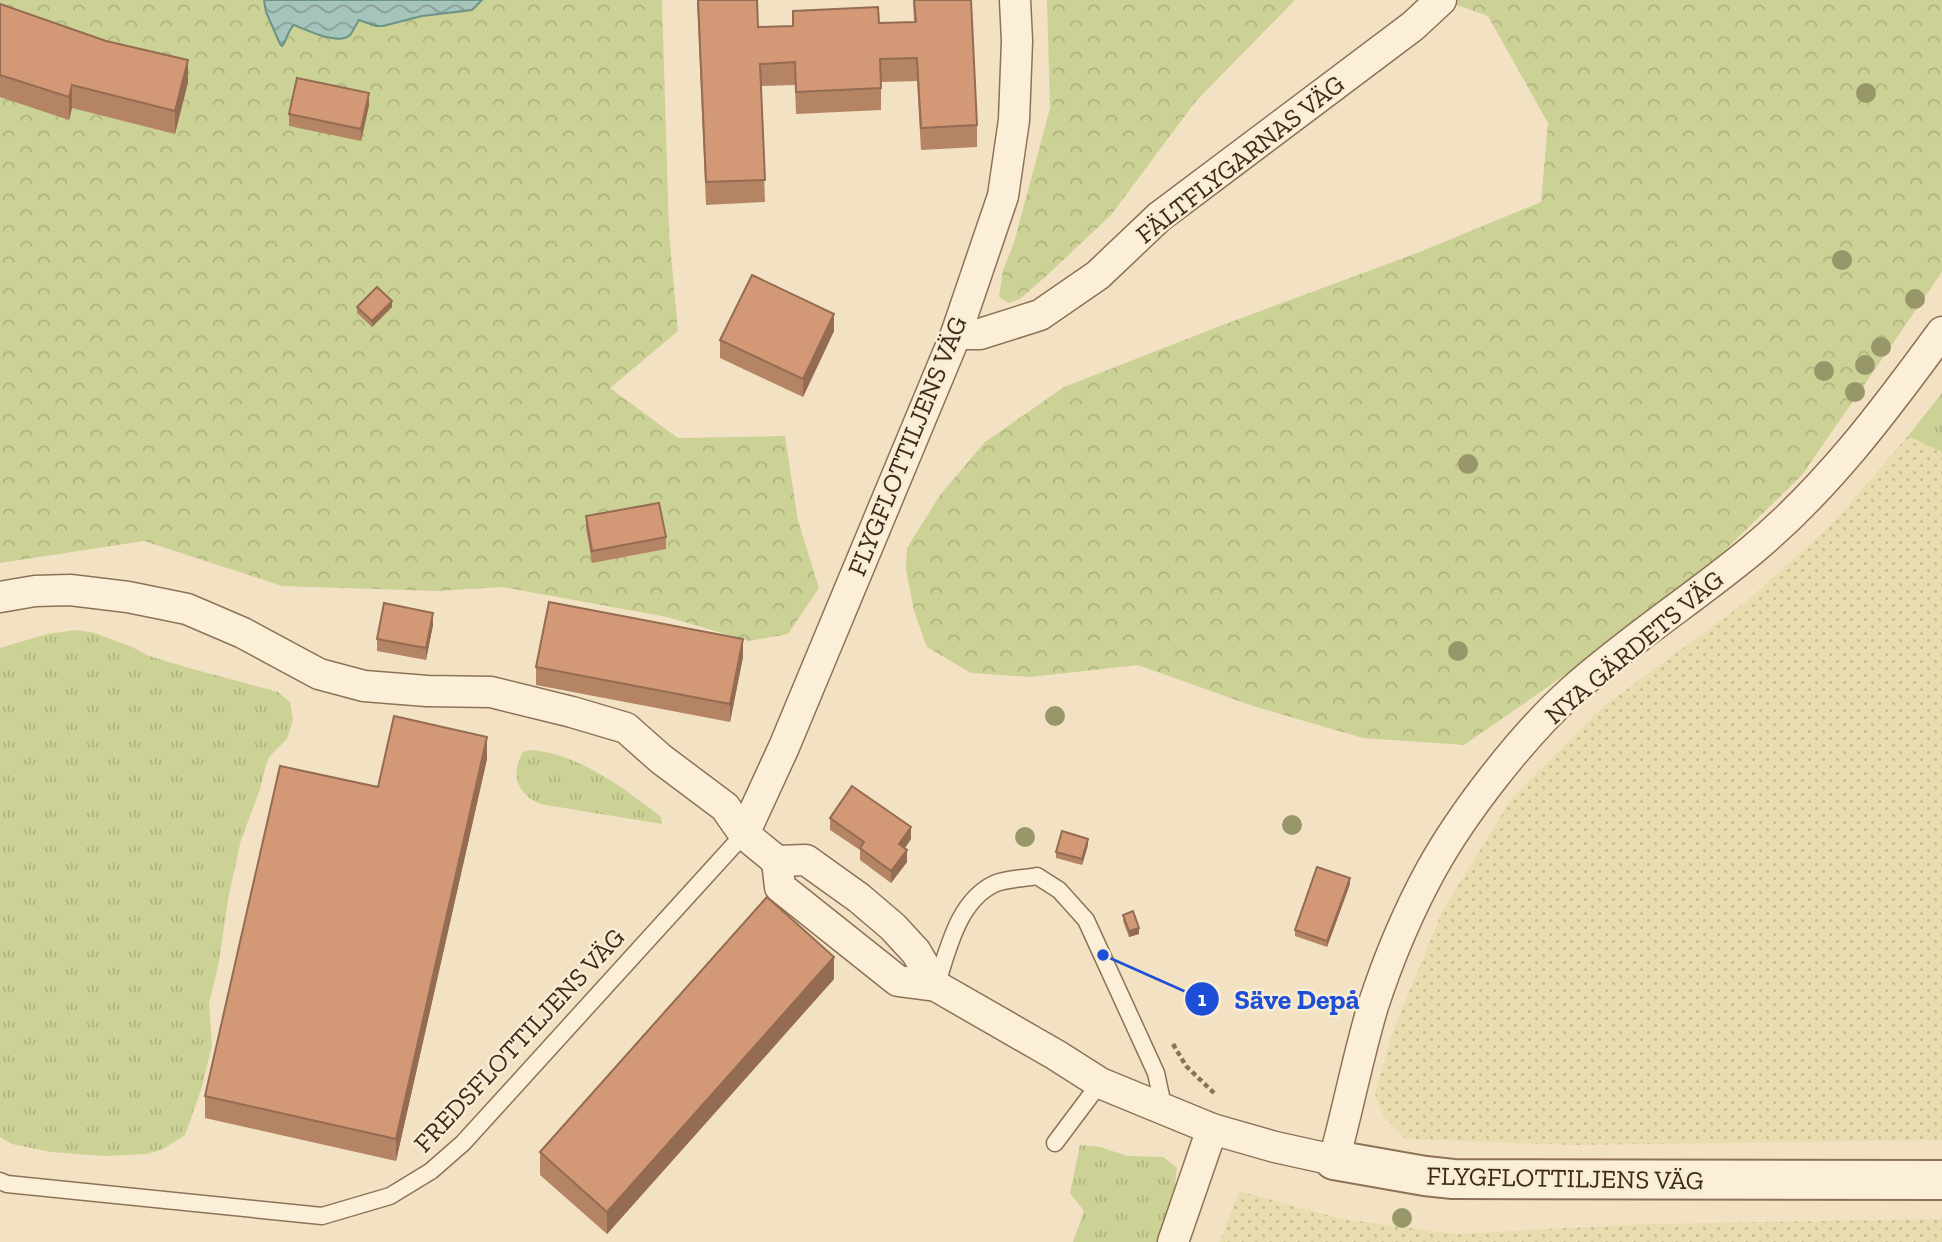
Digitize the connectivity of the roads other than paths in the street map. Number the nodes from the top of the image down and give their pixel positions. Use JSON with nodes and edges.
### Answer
{"nodes":[{"id":1,"x":1015,"y":0,"type":"edge"},
{"id":2,"x":1441,"y":0,"type":"edge"},
{"id":3,"x":1942,"y":332,"type":"edge"},
{"id":4,"x":956,"y":334,"type":"junction"},
{"id":5,"x":0,"y":597,"type":"edge"},
{"id":6,"x":744,"y":834,"type":"junction"},
{"id":7,"x":777,"y":861,"type":"junction"},
{"id":8,"x":936,"y":986,"type":"junction"},
{"id":9,"x":1100,"y":1083,"type":"junction"},
{"id":10,"x":1164,"y":1110,"type":"junction"},
{"id":11,"x":1218,"y":1131,"type":"junction"},
{"id":12,"x":1055,"y":1143,"type":"dead end"},
{"id":13,"x":1334,"y":1160,"type":"junction"},
{"id":14,"x":1942,"y":1180,"type":"edge"},
{"id":15,"x":0,"y":1181,"type":"edge"},
{"id":16,"x":1173,"y":1242,"type":"edge"}],
"edges":[{"from":1,"to":4,"type":"street","name":"FLYGFLOTTILJENS VÄG"},
{"from":2,"to":4,"type":"street","name":"FÄLTFLYGARNAS VÄG"},
{"from":3,"to":13,"type":"street","name":"NYA GÄRDETS VÄG"},
{"from":4,"to":6,"type":"street","name":"FLYGFLOTTILJENS VÄG"},
{"from":5,"to":6,"type":"street"},
{"from":6,"to":7,"type":"street"},
{"from":6,"to":15,"type":"lane","name":"FREDSFLOTTILJENS VÄG"},
{"from":7,"to":8,"type":"street","name":"FLYGFLOTTILJENS VÄG"},
{"from":7,"to":8,"type":"street","name":"FLYGFLOTTILJENS VÄG"},
{"from":8,"to":9,"type":"street","name":"FLYGFLOTTILJENS VÄG"},
{"from":8,"to":10,"type":"lane"},
{"from":9,"to":10,"type":"street","name":"FLYGFLOTTILJENS VÄG"},
{"from":9,"to":12,"type":"lane"},
{"from":10,"to":11,"type":"street","name":"FLYGFLOTTILJENS VÄG"},
{"from":11,"to":13,"type":"street","name":"FLYGFLOTTILJENS VÄG"},
{"from":11,"to":16,"type":"street"},
{"from":13,"to":14,"type":"street","name":"FLYGFLOTTILJENS VÄG"}]}
